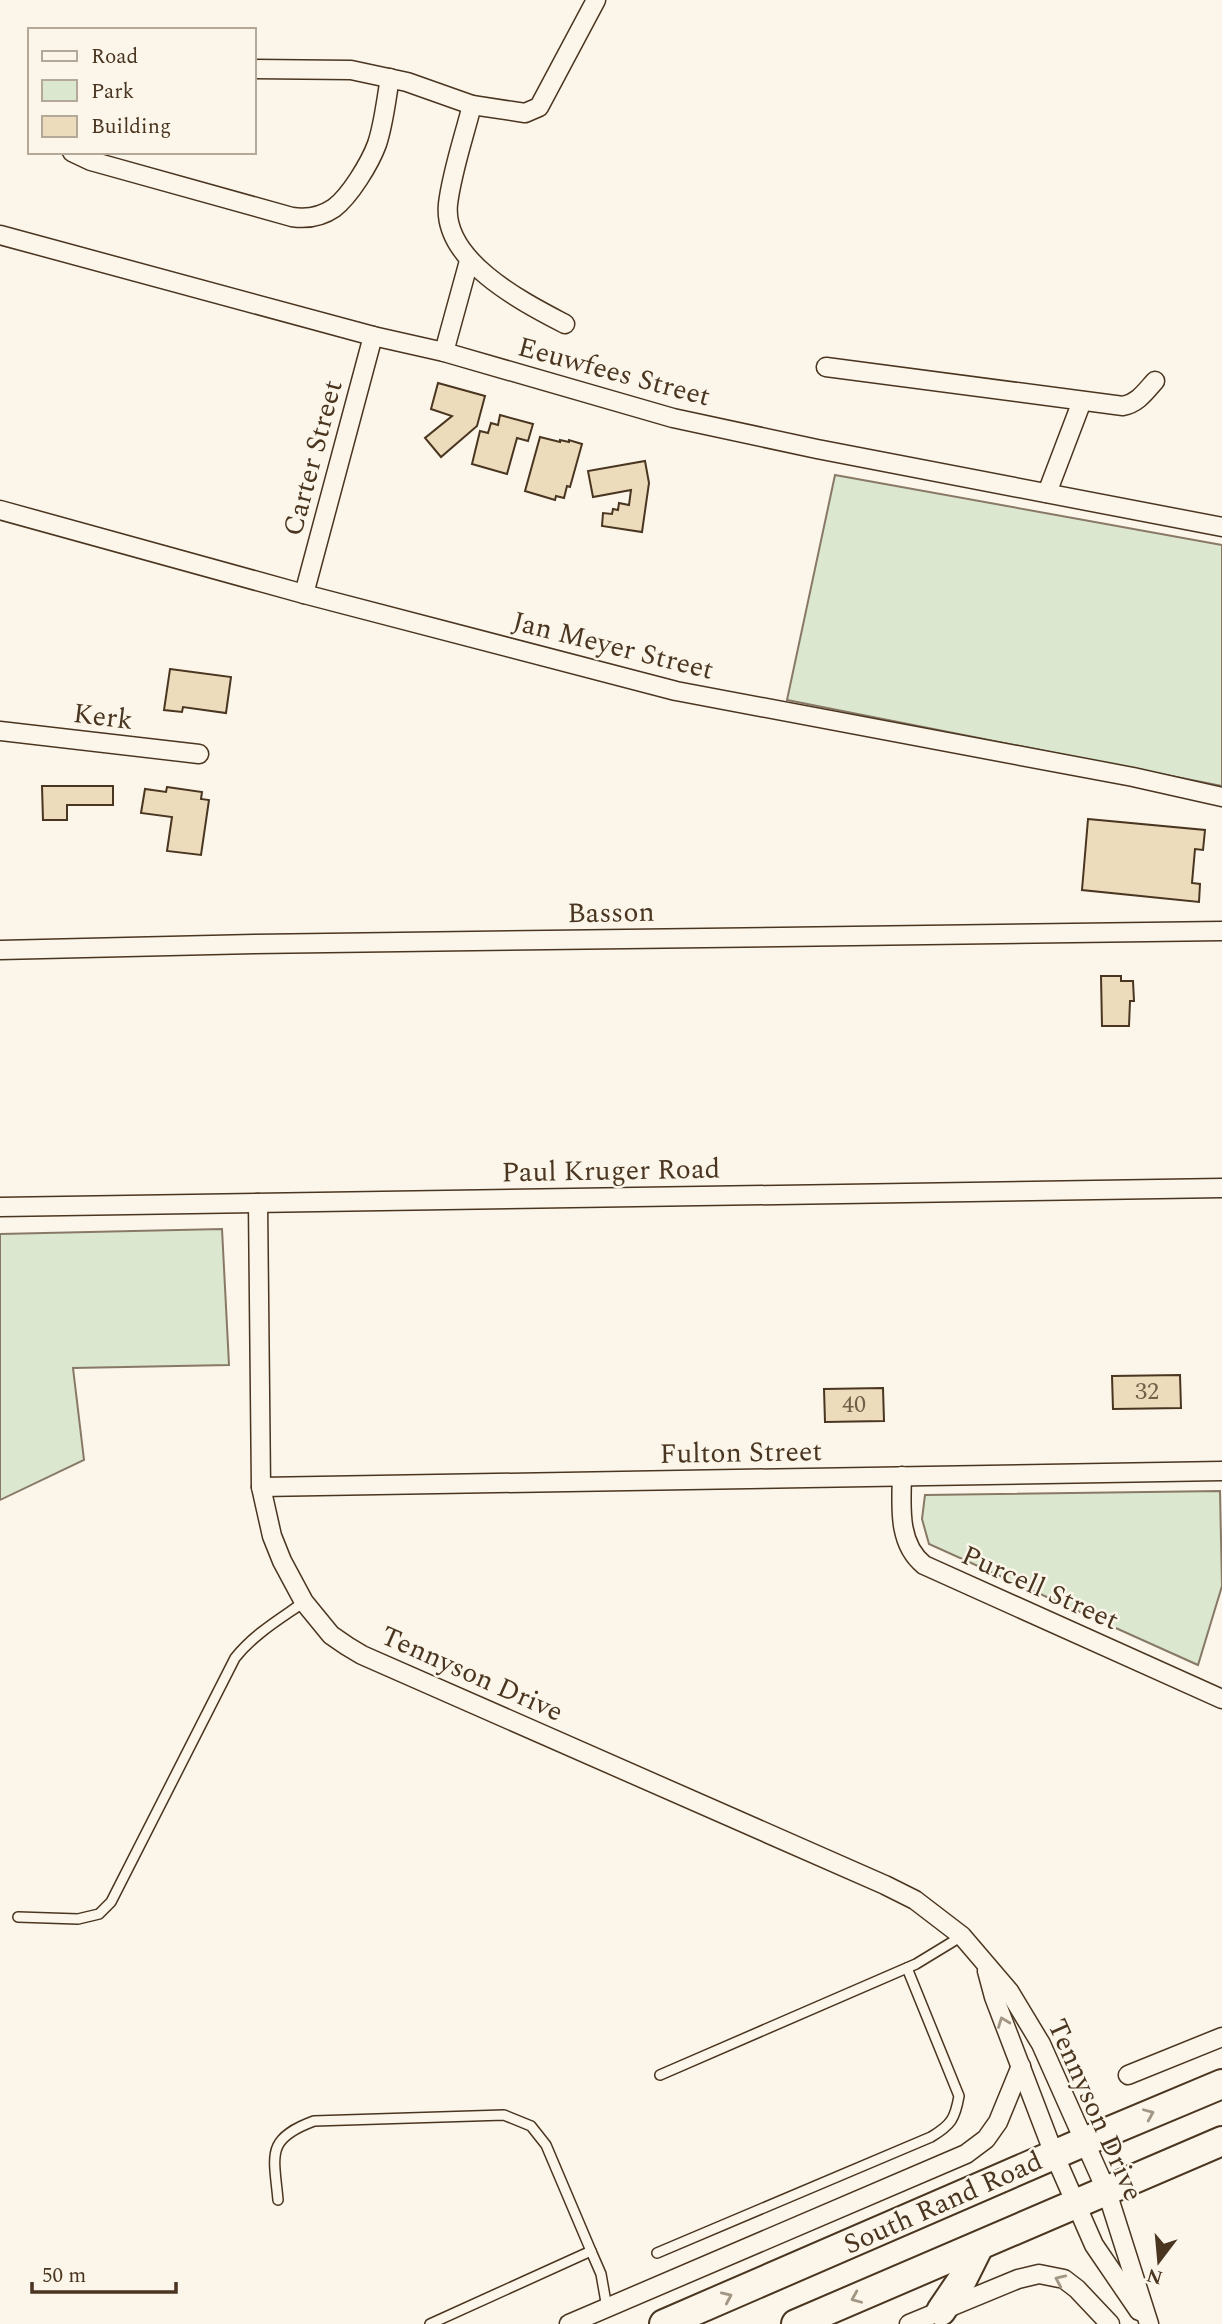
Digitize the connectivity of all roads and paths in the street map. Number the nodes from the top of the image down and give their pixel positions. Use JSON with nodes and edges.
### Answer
{"nodes":[{"id":1,"x":596,"y":0,"type":"edge"},
{"id":2,"x":256,"y":69,"type":"edge"},
{"id":3,"x":390,"y":78,"type":"junction"},
{"id":4,"x":472,"y":105,"type":"junction"},
{"id":5,"x":76,"y":154,"type":"edge"},
{"id":6,"x":0,"y":235,"type":"edge"},
{"id":7,"x":469,"y":261,"type":"junction"},
{"id":8,"x":565,"y":324,"type":"dead end"},
{"id":9,"x":373,"y":336,"type":"junction"},
{"id":10,"x":444,"y":352,"type":"junction"},
{"id":11,"x":826,"y":367,"type":"dead end"},
{"id":12,"x":1155,"y":381,"type":"dead end"},
{"id":13,"x":1082,"y":401,"type":"junction"},
{"id":14,"x":1047,"y":493,"type":"junction"},
{"id":15,"x":0,"y":510,"type":"edge"},
{"id":16,"x":1222,"y":527,"type":"edge"},
{"id":17,"x":303,"y":594,"type":"junction"},
{"id":18,"x":0,"y":731,"type":"edge"},
{"id":19,"x":199,"y":754,"type":"dead end"},
{"id":20,"x":1222,"y":797,"type":"edge"},
{"id":21,"x":1222,"y":931,"type":"edge"},
{"id":22,"x":0,"y":950,"type":"edge"},
{"id":23,"x":1222,"y":1188,"type":"edge"},
{"id":24,"x":258,"y":1203,"type":"junction"},
{"id":25,"x":0,"y":1207,"type":"edge"},
{"id":26,"x":1222,"y":1471,"type":"edge"},
{"id":27,"x":902,"y":1476,"type":"junction"},
{"id":28,"x":261,"y":1488,"type":"junction"},
{"id":29,"x":304,"y":1602,"type":"junction"},
{"id":30,"x":1222,"y":1699,"type":"edge"},
{"id":31,"x":18,"y":1917,"type":"dead end"},
{"id":32,"x":962,"y":1937,"type":"junction"},
{"id":33,"x":907,"y":1968,"type":"junction"},
{"id":34,"x":986,"y":1968,"type":"junction"},
{"id":35,"x":1222,"y":2037,"type":"edge"},
{"id":36,"x":1021,"y":2066,"type":"junction"},
{"id":37,"x":660,"y":2075,"type":"dead end"},
{"id":38,"x":1128,"y":2075,"type":"dead end"},
{"id":39,"x":1222,"y":2084,"type":"edge"},
{"id":40,"x":1086,"y":2141,"type":"junction"},
{"id":41,"x":1222,"y":2141,"type":"edge"},
{"id":42,"x":1054,"y":2154,"type":"junction"},
{"id":43,"x":1107,"y":2192,"type":"junction"},
{"id":44,"x":278,"y":2200,"type":"dead end"},
{"id":45,"x":1077,"y":2204,"type":"junction"},
{"id":46,"x":979,"y":2246,"type":"junction"},
{"id":47,"x":591,"y":2251,"type":"junction"},
{"id":48,"x":657,"y":2253,"type":"dead end"},
{"id":49,"x":607,"y":2308,"type":"junction"},
{"id":50,"x":941,"y":2311,"type":"junction"},
{"id":51,"x":430,"y":2324,"type":"edge"},
{"id":52,"x":569,"y":2324,"type":"edge"},
{"id":53,"x":664,"y":2324,"type":"edge"},
{"id":54,"x":796,"y":2324,"type":"edge"},
{"id":55,"x":909,"y":2324,"type":"edge"},
{"id":56,"x":1110,"y":2324,"type":"edge"},
{"id":57,"x":1149,"y":2324,"type":"edge"}],
"edges":[{"from":1,"to":4,"type":"street"},
{"from":2,"to":3,"type":"street"},
{"from":3,"to":4,"type":"street"},
{"from":3,"to":5,"type":"street"},
{"from":4,"to":7,"type":"street"},
{"from":6,"to":9,"type":"street","name":"Eeuwfees Street"},
{"from":7,"to":8,"type":"street"},
{"from":7,"to":10,"type":"street"},
{"from":9,"to":10,"type":"street","name":"Eeuwfees Street"},
{"from":9,"to":17,"type":"street","name":"Carter Street"},
{"from":10,"to":14,"type":"street","name":"Eeuwfees Street"},
{"from":11,"to":13,"type":"street"},
{"from":12,"to":13,"type":"street"},
{"from":13,"to":14,"type":"street"},
{"from":14,"to":16,"type":"street","name":"Eeuwfees Street"},
{"from":15,"to":17,"type":"street","name":"Jan Meyer Street"},
{"from":17,"to":20,"type":"street","name":"Jan Meyer Street"},
{"from":18,"to":19,"type":"street","name":"Kerk"},
{"from":21,"to":22,"type":"street","name":"Basson"},
{"from":23,"to":24,"type":"street","name":"Paul Kruger Road"},
{"from":24,"to":25,"type":"street","name":"Paul Kruger Road"},
{"from":24,"to":28,"type":"street","name":"Tennyson Drive"},
{"from":26,"to":27,"type":"street","name":"Fulton Street"},
{"from":27,"to":28,"type":"street","name":"Fulton Street"},
{"from":27,"to":30,"type":"street","name":"Purcell Street"},
{"from":28,"to":29,"type":"street","name":"Tennyson Drive"},
{"from":29,"to":31,"type":"lane"},
{"from":29,"to":32,"type":"street","name":"Tennyson Drive"},
{"from":32,"to":33,"type":"lane"},
{"from":32,"to":34,"type":"street","name":"Tennyson Drive"},
{"from":33,"to":37,"type":"lane"},
{"from":33,"to":48,"type":"lane"},
{"from":36,"to":34,"type":"street","name":"Tennyson Drive","one_way":true},
{"from":34,"to":40,"type":"street","name":"Tennyson Drive"},
{"from":35,"to":38,"type":"street"},
{"from":36,"to":42,"type":"street","name":"Tennyson Drive"},
{"from":36,"to":49,"type":"street"},
{"from":40,"to":39,"type":"main road","name":"South Rand Road","one_way":true},
{"from":40,"to":42,"type":"main road","name":"South Rand Road"},
{"from":40,"to":43,"type":"street","name":"Tennyson Drive"},
{"from":41,"to":43,"type":"main road","name":"South Rand Road"},
{"from":42,"to":45,"type":"street","name":"Tennyson Drive"},
{"from":53,"to":42,"type":"main road","name":"South Rand Road","one_way":true},
{"from":43,"to":45,"type":"main road","name":"South Rand Road"},
{"from":43,"to":57,"type":"street","name":"Tennyson Drive"},
{"from":44,"to":47,"type":"lane"},
{"from":45,"to":46,"type":"main road","name":"South Rand Road"},
{"from":45,"to":57,"type":"street","name":"Tennyson Drive"},
{"from":46,"to":50,"type":"main road"},
{"from":46,"to":54,"type":"main road","name":"South Rand Road","one_way":true},
{"from":47,"to":49,"type":"lane"},
{"from":47,"to":51,"type":"lane"},
{"from":49,"to":52,"type":"street"},
{"from":50,"to":55,"type":"street"},
{"from":56,"to":50,"type":"street","one_way":true}]}
